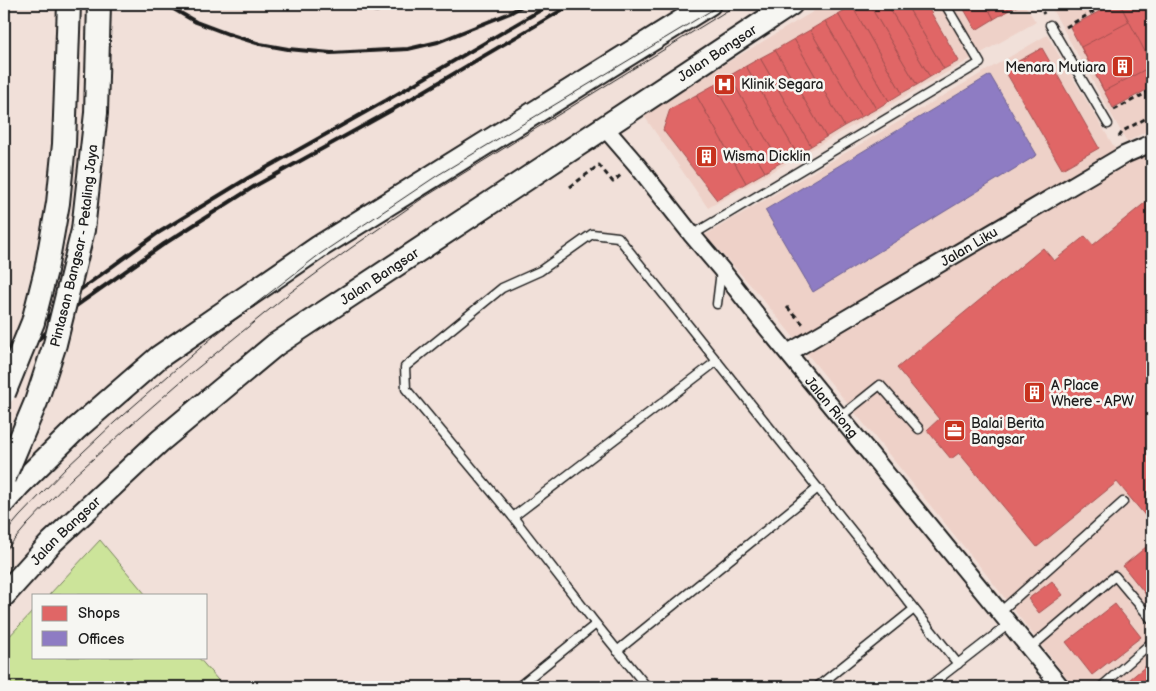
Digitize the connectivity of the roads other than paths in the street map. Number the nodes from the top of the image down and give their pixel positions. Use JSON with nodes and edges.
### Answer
{"nodes":[{"id":1,"x":68,"y":4,"type":"edge"},
{"id":2,"x":99,"y":4,"type":"edge"},
{"id":3,"x":352,"y":4,"type":"edge"},
{"id":4,"x":390,"y":4,"type":"edge"},
{"id":5,"x":709,"y":4,"type":"edge"},
{"id":6,"x":791,"y":4,"type":"edge"},
{"id":7,"x":945,"y":4,"type":"edge"},
{"id":8,"x":1050,"y":25,"type":"dead end"},
{"id":9,"x":1108,"y":124,"type":"dead end"},
{"id":10,"x":604,"y":127,"type":"junction"},
{"id":11,"x":1152,"y":143,"type":"edge"},
{"id":12,"x":692,"y":235,"type":"junction"},
{"id":13,"x":721,"y":269,"type":"junction"},
{"id":14,"x":717,"y":304,"type":"dead end"},
{"id":15,"x":788,"y":353,"type":"junction"},
{"id":16,"x":717,"y":361,"type":"junction"},
{"id":17,"x":4,"y":393,"type":"edge"},
{"id":18,"x":840,"y":417,"type":"junction"},
{"id":19,"x":919,"y":429,"type":"dead end"},
{"id":20,"x":4,"y":478,"type":"edge"},
{"id":21,"x":818,"y":488,"type":"junction"},
{"id":22,"x":4,"y":502,"type":"edge"},
{"id":23,"x":1123,"y":502,"type":"dead end"},
{"id":24,"x":513,"y":517,"type":"junction"},
{"id":25,"x":4,"y":595,"type":"edge"},
{"id":26,"x":914,"y":609,"type":"junction"},
{"id":27,"x":1004,"y":618,"type":"junction"},
{"id":28,"x":1152,"y":620,"type":"edge"},
{"id":29,"x":596,"y":624,"type":"junction"},
{"id":30,"x":1152,"y":642,"type":"edge"},
{"id":31,"x":1029,"y":649,"type":"junction"},
{"id":32,"x":617,"y":651,"type":"junction"},
{"id":33,"x":958,"y":664,"type":"junction"},
{"id":34,"x":518,"y":687,"type":"edge"},
{"id":35,"x":647,"y":687,"type":"edge"},
{"id":36,"x":817,"y":687,"type":"edge"},
{"id":37,"x":928,"y":687,"type":"edge"},
{"id":38,"x":1061,"y":687,"type":"edge"},
{"id":39,"x":1101,"y":687,"type":"edge"}],
"edges":[{"from":1,"to":17,"type":"main road","name":"Pintasan Bangsar - Petaling Jaya","bridge":true},
{"from":2,"to":20,"type":"main road","name":"Pintasan Bangsar - Petaling Jaya","bridge":true},
{"from":3,"to":4,"type":"lane"},
{"from":5,"to":22,"type":"main road"},
{"from":6,"to":10,"type":"main road","name":"Jalan Bangsar"},
{"from":7,"to":12,"type":"lane"},
{"from":8,"to":9,"type":"lane"},
{"from":10,"to":12,"type":"street","name":"Jalan Riong"},
{"from":10,"to":25,"type":"main road","name":"Jalan Bangsar"},
{"from":11,"to":15,"type":"street","name":"Jalan Liku"},
{"from":12,"to":13,"type":"street","name":"Jalan Riong"},
{"from":13,"to":14,"type":"lane"},
{"from":13,"to":15,"type":"street","name":"Jalan Riong"},
{"from":15,"to":18,"type":"street","name":"Jalan Riong"},
{"from":16,"to":21,"type":"lane"},
{"from":16,"to":24,"type":"lane"},
{"from":16,"to":24,"type":"lane"},
{"from":18,"to":19,"type":"lane"},
{"from":18,"to":27,"type":"street","name":"Jalan Riong"},
{"from":21,"to":26,"type":"lane"},
{"from":21,"to":32,"type":"lane"},
{"from":23,"to":27,"type":"lane"},
{"from":24,"to":29,"type":"lane"},
{"from":26,"to":33,"type":"lane"},
{"from":26,"to":36,"type":"lane"},
{"from":27,"to":31,"type":"street","name":"Jalan Riong"},
{"from":27,"to":33,"type":"lane"},
{"from":28,"to":31,"type":"lane"},
{"from":29,"to":32,"type":"lane"},
{"from":29,"to":34,"type":"lane"},
{"from":30,"to":39,"type":"lane"},
{"from":31,"to":38,"type":"street","name":"Jalan Riong"},
{"from":32,"to":35,"type":"lane"},
{"from":33,"to":37,"type":"lane"}]}
